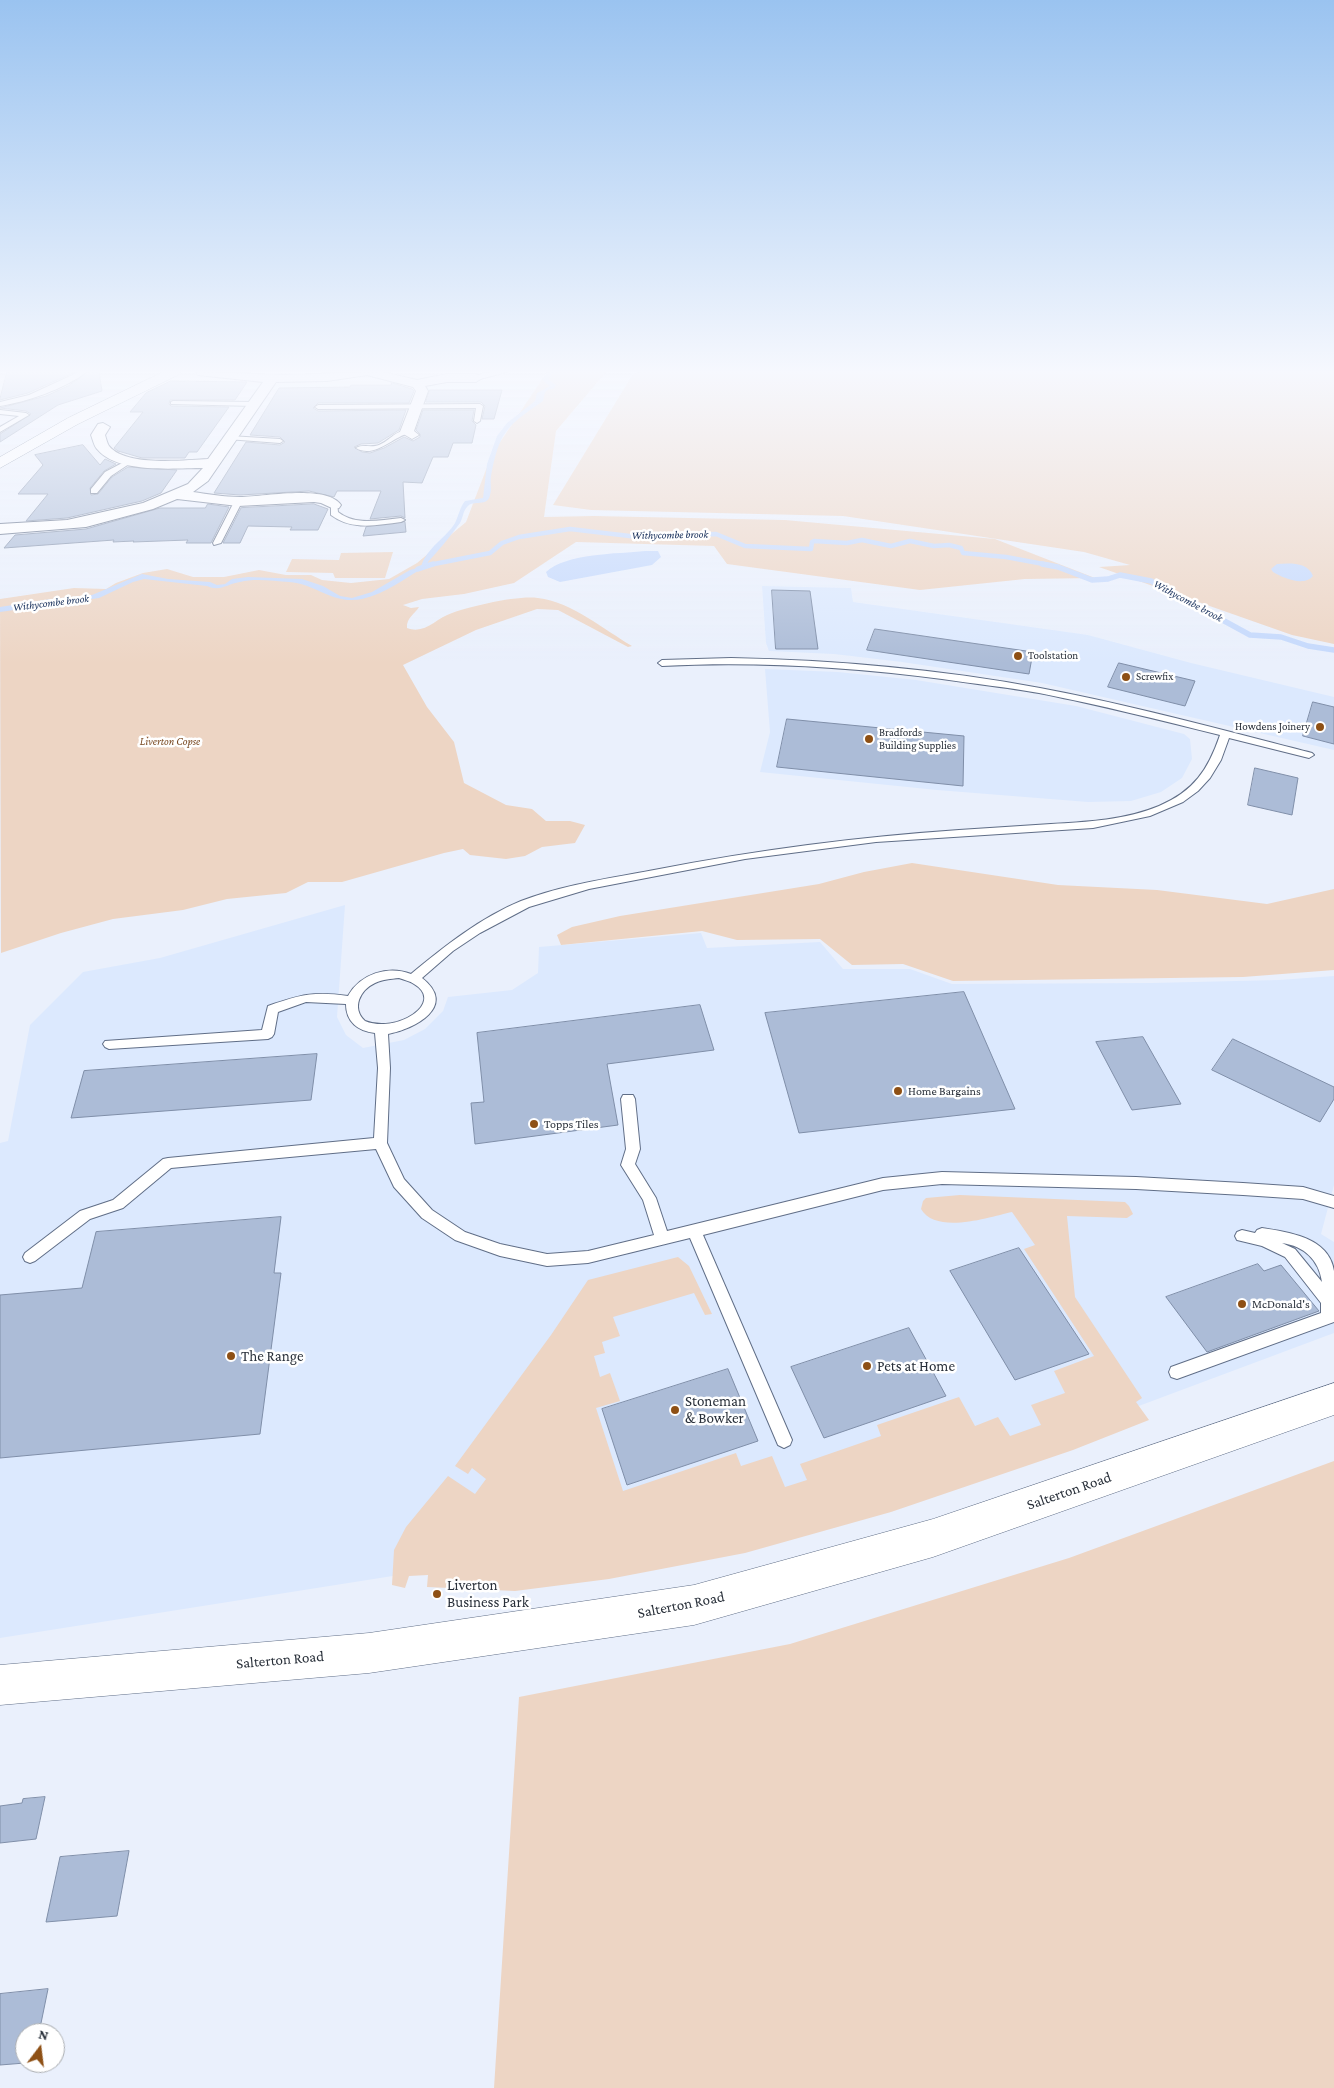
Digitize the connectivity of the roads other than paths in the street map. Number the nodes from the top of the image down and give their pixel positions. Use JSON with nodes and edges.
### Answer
{"nodes":[{"id":1,"x":116,"y":469,"type":"edge"},
{"id":2,"x":208,"y":469,"type":"edge"},
{"id":3,"x":94,"y":491,"type":"dead end"},
{"id":4,"x":178,"y":495,"type":"junction"},
{"id":5,"x":238,"y":502,"type":"junction"},
{"id":6,"x":334,"y":504,"type":"joint"},
{"id":7,"x":400,"y":520,"type":"dead end"},
{"id":8,"x":6,"y":526,"type":"edge"},
{"id":9,"x":217,"y":543,"type":"dead end"},
{"id":10,"x":662,"y":663,"type":"dead end"},
{"id":11,"x":1225,"y":735,"type":"junction"},
{"id":12,"x":1309,"y":755,"type":"dead end"},
{"id":13,"x":415,"y":977,"type":"junction"},
{"id":14,"x":351,"y":1002,"type":"junction"},
{"id":15,"x":381,"y":1030,"type":"junction"},
{"id":16,"x":109,"y":1044,"type":"dead end"},
{"id":17,"x":628,"y":1098,"type":"dead end"},
{"id":18,"x":380,"y":1143,"type":"junction"},
{"id":19,"x":1334,"y":1202,"type":"edge"},
{"id":20,"x":694,"y":1231,"type":"junction"},
{"id":21,"x":662,"y":1238,"type":"junction"},
{"id":22,"x":30,"y":1257,"type":"dead end"},
{"id":23,"x":1328,"y":1301,"type":"junction"},
{"id":24,"x":1177,"y":1372,"type":"dead end"},
{"id":25,"x":1334,"y":1399,"type":"edge"},
{"id":26,"x":784,"y":1440,"type":"dead end"},
{"id":27,"x":0,"y":1685,"type":"edge"}],
"edges":[{"from":1,"to":3,"type":"lane"},
{"from":2,"to":4,"type":"street"},
{"from":4,"to":5,"type":"street"},
{"from":4,"to":8,"type":"street"},
{"from":5,"to":6,"type":"street"},
{"from":5,"to":9,"type":"lane"},
{"from":6,"to":7,"type":"lane"},
{"from":10,"to":11,"type":"lane"},
{"from":11,"to":12,"type":"lane"},
{"from":11,"to":13,"type":"lane"},
{"from":13,"to":14,"type":"lane"},
{"from":13,"to":15,"type":"lane"},
{"from":14,"to":15,"type":"lane"},
{"from":14,"to":16,"type":"lane"},
{"from":15,"to":18,"type":"lane"},
{"from":17,"to":21,"type":"lane"},
{"from":18,"to":21,"type":"lane"},
{"from":18,"to":22,"type":"lane"},
{"from":19,"to":20,"type":"lane"},
{"from":20,"to":21,"type":"lane"},
{"from":20,"to":26,"type":"lane"},
{"from":23,"to":23,"type":"lane"},
{"from":23,"to":24,"type":"lane"},
{"from":25,"to":27,"type":"main road","name":"Salterton Road"}]}
